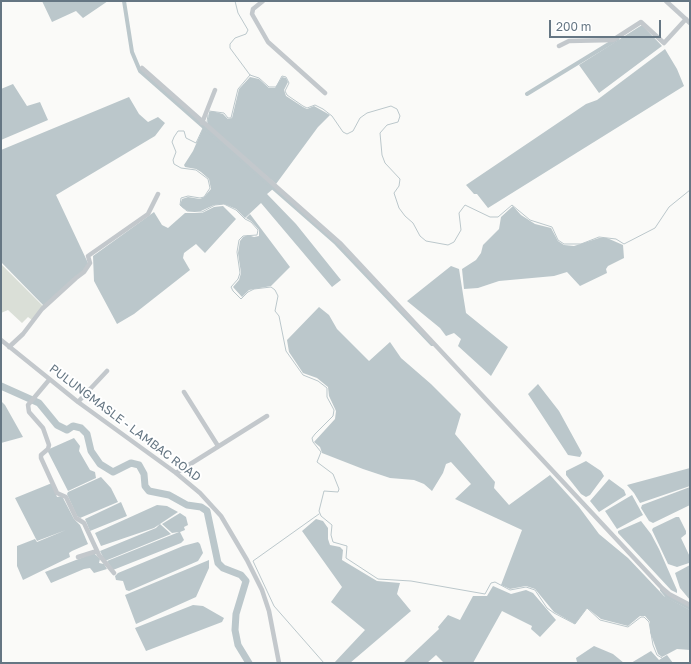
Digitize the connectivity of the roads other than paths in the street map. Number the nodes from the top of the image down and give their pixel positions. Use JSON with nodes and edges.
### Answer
{"nodes":[{"id":1,"x":263,"y":1,"type":"edge"},
{"id":2,"x":666,"y":1,"type":"edge"},
{"id":3,"x":686,"y":19,"type":"junction"},
{"id":4,"x":690,"y":23,"type":"edge"},
{"id":5,"x":559,"y":46,"type":"dead end"},
{"id":6,"x":142,"y":68,"type":"dead end"},
{"id":7,"x":215,"y":90,"type":"dead end"},
{"id":8,"x":326,"y":94,"type":"dead end"},
{"id":9,"x":204,"y":124,"type":"junction"},
{"id":10,"x":158,"y":194,"type":"dead end"},
{"id":11,"x":1,"y":340,"type":"edge"},
{"id":12,"x":9,"y":347,"type":"junction"},
{"id":13,"x":107,"y":371,"type":"dead end"},
{"id":14,"x":49,"y":380,"type":"junction"},
{"id":15,"x":184,"y":392,"type":"dead end"},
{"id":16,"x":78,"y":402,"type":"junction"},
{"id":17,"x":267,"y":416,"type":"dead end"},
{"id":18,"x":218,"y":446,"type":"junction"},
{"id":19,"x":176,"y":473,"type":"junction"},
{"id":20,"x":97,"y":551,"type":"junction"},
{"id":21,"x":78,"y":557,"type":"dead end"},
{"id":22,"x":114,"y":573,"type":"dead end"},
{"id":23,"x":690,"y":605,"type":"edge"},
{"id":24,"x":279,"y":663,"type":"edge"}],
"edges":[{"from":1,"to":8,"type":"street"},
{"from":2,"to":3,"type":"street"},
{"from":3,"to":4,"type":"street"},
{"from":3,"to":5,"type":"street"},
{"from":6,"to":9,"type":"street"},
{"from":7,"to":9,"type":"street"},
{"from":9,"to":23,"type":"street"},
{"from":10,"to":12,"type":"street"},
{"from":11,"to":12,"type":"street","name":"PULUNGMASLE - LAMBAC ROAD"},
{"from":12,"to":14,"type":"street","name":"PULUNGMASLE - LAMBAC ROAD"},
{"from":13,"to":16,"type":"street"},
{"from":14,"to":16,"type":"street","name":"PULUNGMASLE - LAMBAC ROAD"},
{"from":14,"to":20,"type":"street"},
{"from":15,"to":18,"type":"street"},
{"from":16,"to":19,"type":"street","name":"PULUNGMASLE - LAMBAC ROAD"},
{"from":17,"to":18,"type":"street"},
{"from":18,"to":19,"type":"street"},
{"from":19,"to":24,"type":"street","name":"PULUNGMASLE - LAMBAC ROAD"},
{"from":20,"to":21,"type":"street"},
{"from":20,"to":22,"type":"street"}]}
